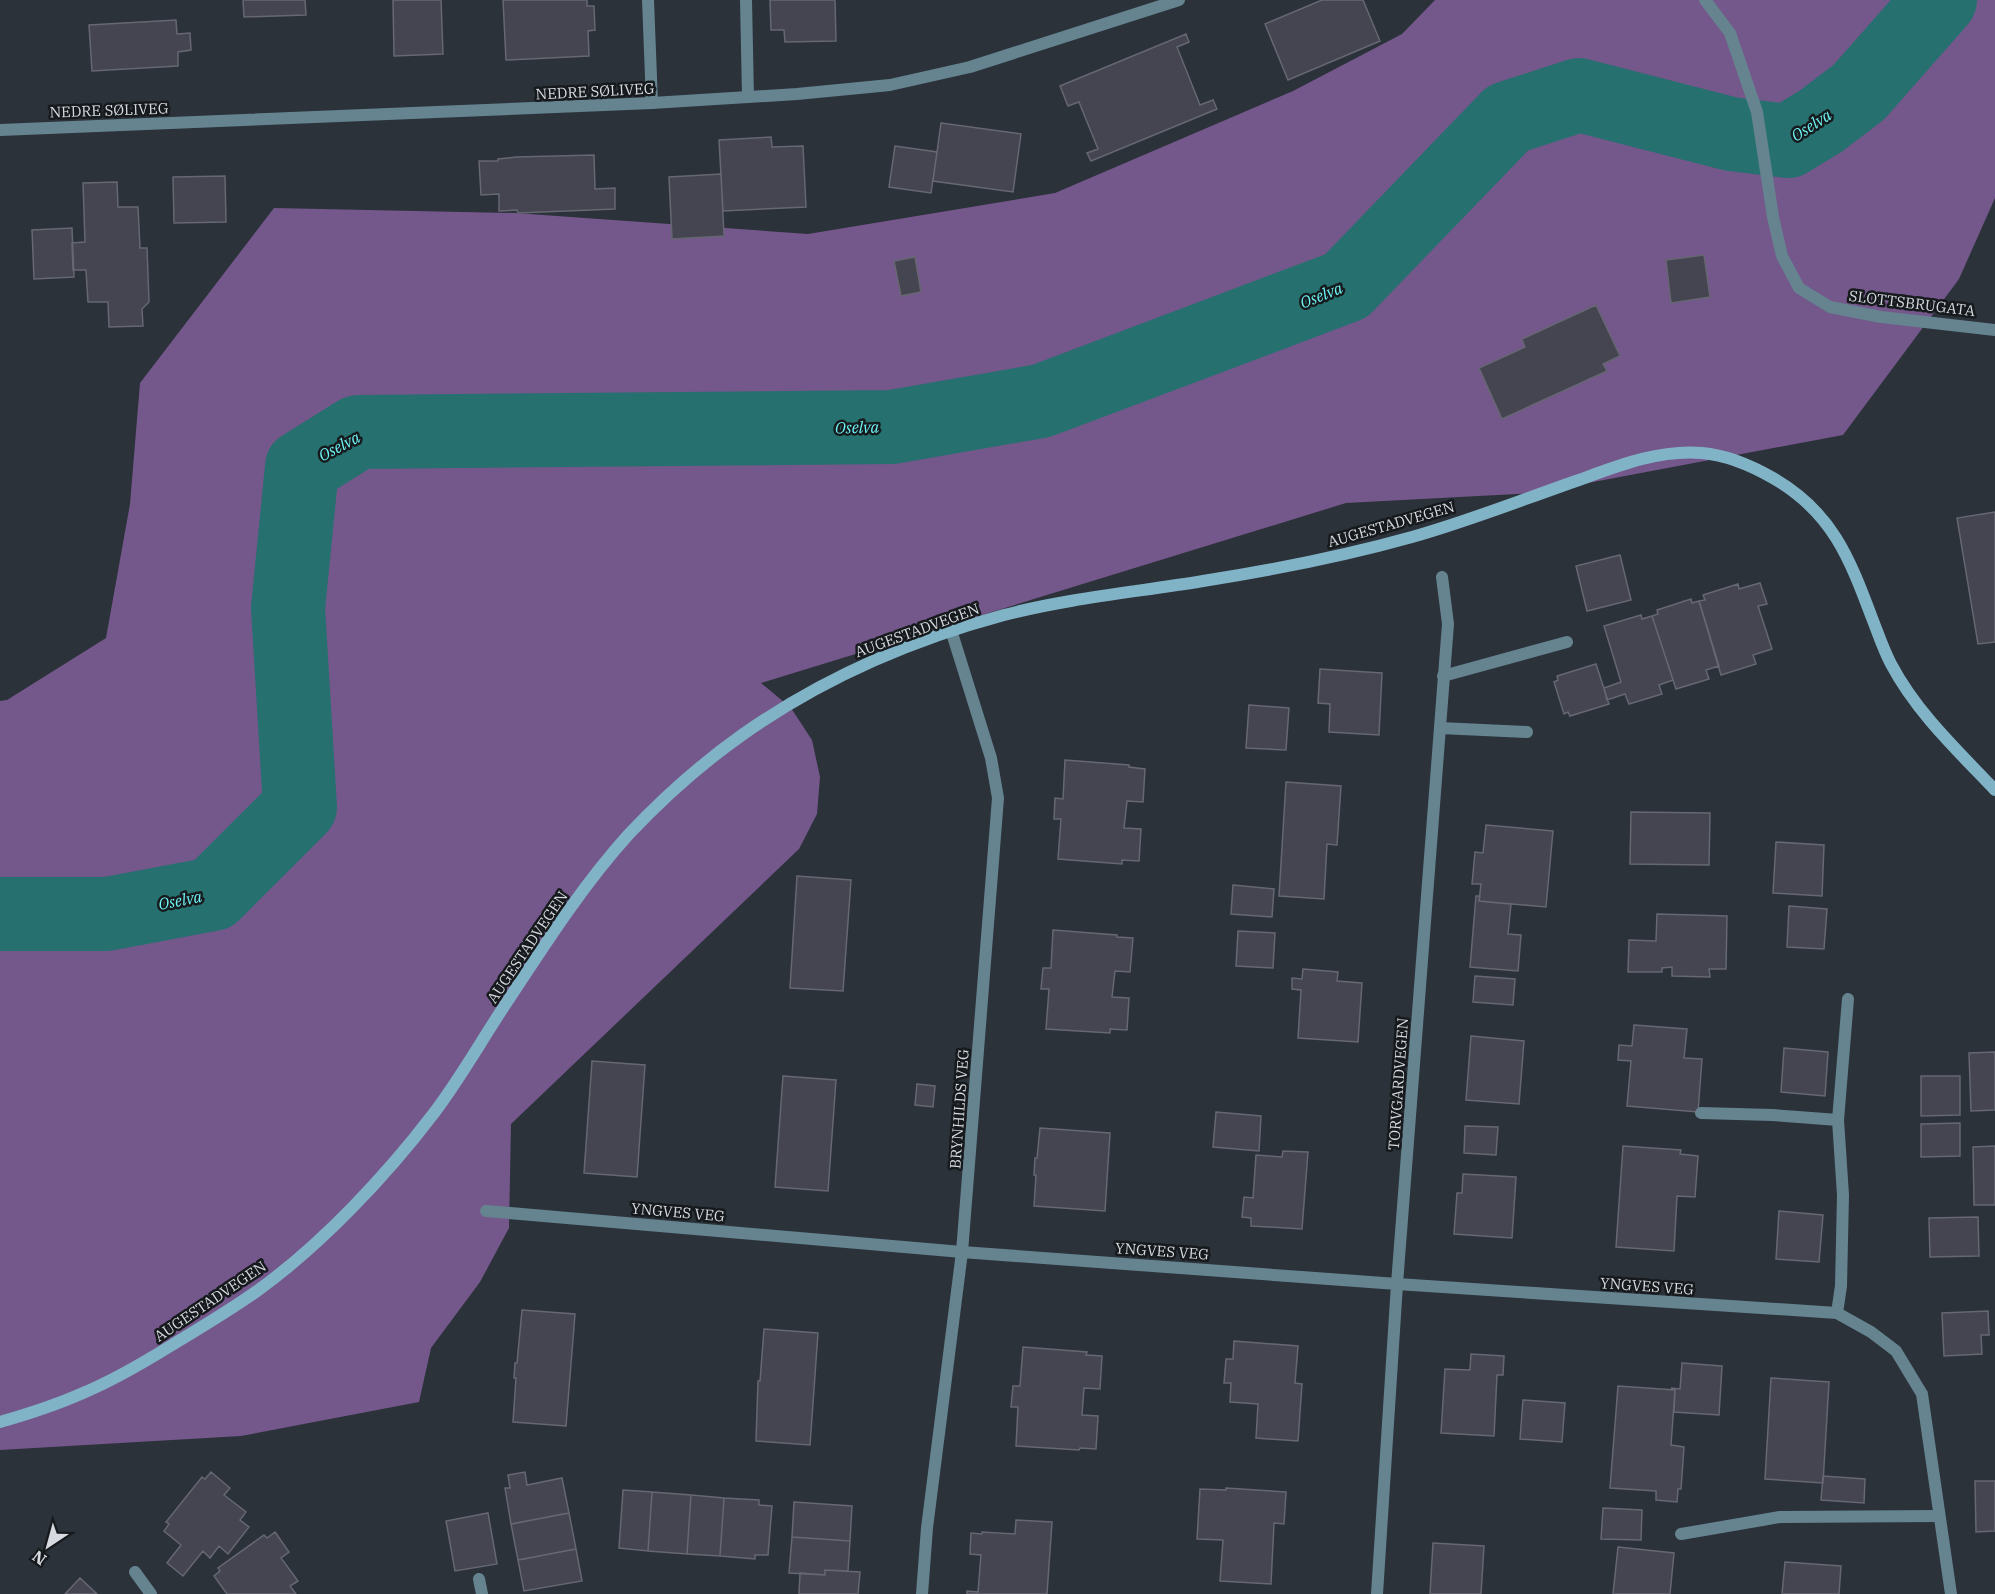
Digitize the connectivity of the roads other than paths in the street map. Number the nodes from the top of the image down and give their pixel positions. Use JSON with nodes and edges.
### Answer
{"nodes":[{"id":1,"x":648,"y":0,"type":"edge"},
{"id":2,"x":746,"y":0,"type":"edge"},
{"id":3,"x":1179,"y":0,"type":"edge"},
{"id":4,"x":1705,"y":0,"type":"edge"},
{"id":5,"x":748,"y":97,"type":"junction"},
{"id":6,"x":652,"y":103,"type":"junction"},
{"id":7,"x":0,"y":130,"type":"edge"},
{"id":8,"x":1995,"y":330,"type":"edge"},
{"id":9,"x":1442,"y":576,"type":"dead end"},
{"id":10,"x":951,"y":630,"type":"junction"},
{"id":11,"x":1567,"y":642,"type":"dead end"},
{"id":12,"x":1443,"y":675,"type":"junction"},
{"id":13,"x":1440,"y":728,"type":"junction"},
{"id":14,"x":1527,"y":732,"type":"dead end"},
{"id":15,"x":1995,"y":790,"type":"edge"},
{"id":16,"x":1848,"y":999,"type":"dead end"},
{"id":17,"x":1701,"y":1113,"type":"dead end"},
{"id":18,"x":1838,"y":1120,"type":"junction"},
{"id":19,"x":486,"y":1211,"type":"dead end"},
{"id":20,"x":963,"y":1252,"type":"junction"},
{"id":21,"x":1397,"y":1284,"type":"junction"},
{"id":22,"x":1837,"y":1313,"type":"junction"},
{"id":23,"x":0,"y":1422,"type":"edge"},
{"id":24,"x":1939,"y":1516,"type":"junction"},
{"id":25,"x":1681,"y":1534,"type":"dead end"},
{"id":26,"x":135,"y":1572,"type":"dead end"},
{"id":27,"x":479,"y":1580,"type":"dead end"},
{"id":28,"x":151,"y":1594,"type":"edge"},
{"id":29,"x":482,"y":1594,"type":"edge"},
{"id":30,"x":922,"y":1594,"type":"edge"},
{"id":31,"x":1377,"y":1594,"type":"edge"},
{"id":32,"x":1951,"y":1594,"type":"edge"}],
"edges":[{"from":1,"to":6,"type":"street"},
{"from":2,"to":5,"type":"street"},
{"from":3,"to":5,"type":"street","name":"NEDRE SØLIVEG"},
{"from":4,"to":8,"type":"street","name":"SLOTTSBRUGATA"},
{"from":5,"to":6,"type":"street","name":"NEDRE SØLIVEG"},
{"from":6,"to":7,"type":"street","name":"NEDRE SØLIVEG"},
{"from":9,"to":12,"type":"street","name":"TORVGARDVEGEN"},
{"from":10,"to":15,"type":"main road","name":"AUGESTADVEGEN"},
{"from":10,"to":20,"type":"street","name":"BRYNHILDS VEG"},
{"from":10,"to":23,"type":"main road","name":"AUGESTADVEGEN"},
{"from":11,"to":12,"type":"street"},
{"from":12,"to":13,"type":"street","name":"TORVGARDVEGEN"},
{"from":13,"to":14,"type":"street"},
{"from":13,"to":21,"type":"street","name":"TORVGARDVEGEN"},
{"from":16,"to":18,"type":"street"},
{"from":17,"to":18,"type":"street"},
{"from":18,"to":22,"type":"street"},
{"from":19,"to":20,"type":"street","name":"YNGVES VEG"},
{"from":20,"to":21,"type":"street","name":"YNGVES VEG"},
{"from":20,"to":30,"type":"street","name":"BRYNHILDS VEG"},
{"from":21,"to":22,"type":"street","name":"YNGVES VEG"},
{"from":21,"to":31,"type":"street","name":"TORVGARDVEGEN"},
{"from":22,"to":24,"type":"street","name":"YNGVES VEG"},
{"from":24,"to":25,"type":"street"},
{"from":24,"to":32,"type":"street","name":"YNGVES VEG"},
{"from":26,"to":28,"type":"street"},
{"from":27,"to":29,"type":"street"}]}
